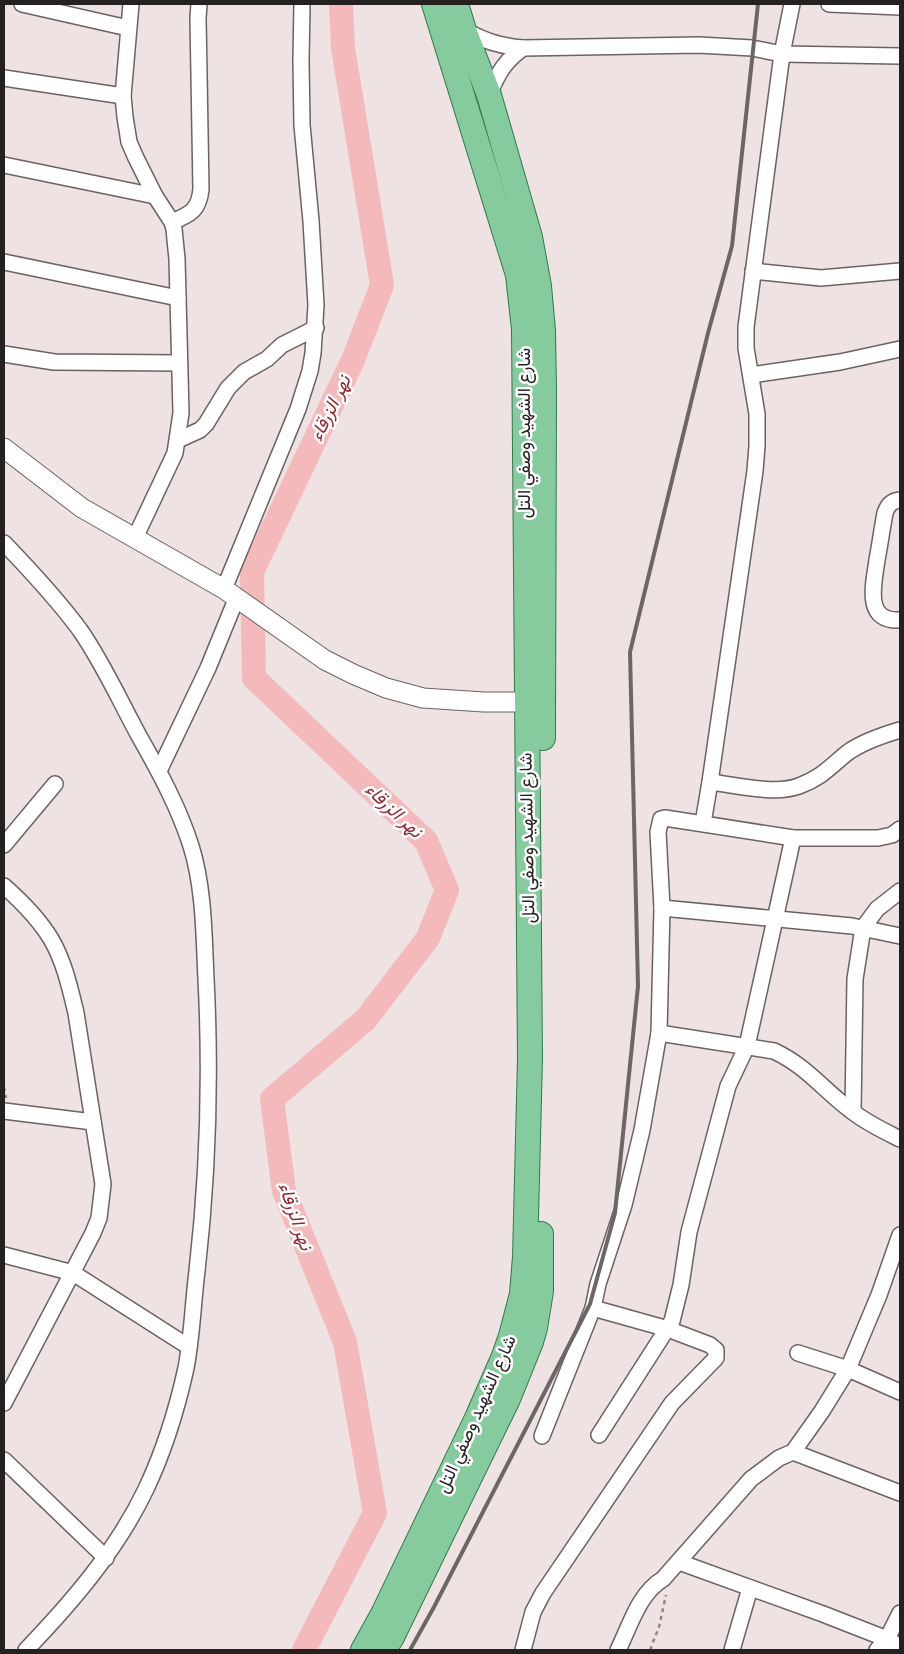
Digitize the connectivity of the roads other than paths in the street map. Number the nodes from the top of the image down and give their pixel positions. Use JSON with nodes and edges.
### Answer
{"nodes":[{"id":1,"x":22,"y":4,"type":"edge"},
{"id":2,"x":131,"y":4,"type":"edge"},
{"id":3,"x":199,"y":4,"type":"edge"},
{"id":4,"x":302,"y":4,"type":"edge"},
{"id":5,"x":434,"y":4,"type":"edge"},
{"id":6,"x":456,"y":4,"type":"edge"},
{"id":7,"x":792,"y":4,"type":"edge"},
{"id":8,"x":829,"y":4,"type":"edge"},
{"id":9,"x":900,"y":7,"type":"edge"},
{"id":10,"x":128,"y":28,"type":"junction"},
{"id":11,"x":464,"y":30,"type":"junction"},
{"id":12,"x":523,"y":48,"type":"junction"},
{"id":13,"x":782,"y":54,"type":"junction"},
{"id":14,"x":900,"y":56,"type":"edge"},
{"id":15,"x":4,"y":78,"type":"edge"},
{"id":16,"x":490,"y":95,"type":"junction"},
{"id":17,"x":123,"y":96,"type":"junction"},
{"id":18,"x":4,"y":165,"type":"edge"},
{"id":19,"x":518,"y":193,"type":"junction"},
{"id":20,"x":155,"y":196,"type":"junction"},
{"id":21,"x":495,"y":200,"type":"junction"},
{"id":22,"x":172,"y":222,"type":"junction"},
{"id":23,"x":4,"y":262,"type":"edge"},
{"id":24,"x":753,"y":271,"type":"junction"},
{"id":25,"x":900,"y":271,"type":"edge"},
{"id":26,"x":178,"y":298,"type":"junction"},
{"id":27,"x":316,"y":328,"type":"junction"},
{"id":28,"x":900,"y":349,"type":"edge"},
{"id":29,"x":4,"y":354,"type":"edge"},
{"id":30,"x":179,"y":363,"type":"junction"},
{"id":31,"x":751,"y":375,"type":"junction"},
{"id":32,"x":178,"y":440,"type":"junction"},
{"id":33,"x":4,"y":448,"type":"edge"},
{"id":34,"x":900,"y":500,"type":"edge"},
{"id":35,"x":135,"y":538,"type":"junction"},
{"id":36,"x":4,"y":542,"type":"edge"},
{"id":37,"x":237,"y":598,"type":"junction"},
{"id":38,"x":900,"y":620,"type":"edge"},
{"id":39,"x":526,"y":702,"type":"junction"},
{"id":40,"x":900,"y":730,"type":"edge"},
{"id":41,"x":158,"y":771,"type":"junction"},
{"id":42,"x":710,"y":782,"type":"junction"},
{"id":43,"x":55,"y":784,"type":"dead end"},
{"id":44,"x":702,"y":823,"type":"junction"},
{"id":45,"x":900,"y":829,"type":"edge"},
{"id":46,"x":793,"y":838,"type":"junction"},
{"id":47,"x":4,"y":845,"type":"edge"},
{"id":48,"x":4,"y":886,"type":"edge"},
{"id":49,"x":900,"y":891,"type":"edge"},
{"id":50,"x":662,"y":908,"type":"junction"},
{"id":51,"x":774,"y":918,"type":"junction"},
{"id":52,"x":863,"y":928,"type":"junction"},
{"id":53,"x":900,"y":936,"type":"edge"},
{"id":54,"x":659,"y":1033,"type":"junction"},
{"id":55,"x":747,"y":1046,"type":"junction"},
{"id":56,"x":4,"y":1111,"type":"edge"},
{"id":57,"x":853,"y":1112,"type":"junction"},
{"id":58,"x":93,"y":1122,"type":"junction"},
{"id":59,"x":900,"y":1139,"type":"edge"},
{"id":60,"x":900,"y":1235,"type":"edge"},
{"id":61,"x":4,"y":1256,"type":"edge"},
{"id":62,"x":73,"y":1273,"type":"junction"},
{"id":63,"x":894,"y":1273,"type":"edge"},
{"id":64,"x":593,"y":1308,"type":"junction"},
{"id":65,"x":668,"y":1329,"type":"junction"},
{"id":66,"x":521,"y":1339,"type":"junction"},
{"id":67,"x":188,"y":1347,"type":"junction"},
{"id":68,"x":798,"y":1353,"type":"dead end"},
{"id":69,"x":848,"y":1369,"type":"junction"},
{"id":70,"x":900,"y":1392,"type":"edge"},
{"id":71,"x":4,"y":1403,"type":"edge"},
{"id":72,"x":599,"y":1435,"type":"dead end"},
{"id":73,"x":542,"y":1436,"type":"dead end"},
{"id":74,"x":793,"y":1452,"type":"junction"},
{"id":75,"x":4,"y":1460,"type":"edge"},
{"id":76,"x":900,"y":1493,"type":"edge"},
{"id":77,"x":106,"y":1558,"type":"junction"},
{"id":78,"x":679,"y":1562,"type":"junction"},
{"id":79,"x":750,"y":1588,"type":"junction"},
{"id":80,"x":900,"y":1613,"type":"edge"},
{"id":81,"x":882,"y":1645,"type":"edge"},
{"id":82,"x":900,"y":1647,"type":"edge"},
{"id":83,"x":26,"y":1650,"type":"edge"},
{"id":84,"x":363,"y":1650,"type":"edge"},
{"id":85,"x":384,"y":1650,"type":"edge"},
{"id":86,"x":523,"y":1650,"type":"edge"},
{"id":87,"x":618,"y":1650,"type":"edge"},
{"id":88,"x":732,"y":1650,"type":"edge"}],
"edges":[{"from":1,"to":10,"type":"street"},
{"from":2,"to":10,"type":"street"},
{"from":3,"to":22,"type":"street"},
{"from":4,"to":27,"type":"street"},
{"from":5,"to":21,"type":"main road","name":"شارع الشهيد وصفي التل"},
{"from":6,"to":11,"type":"main road","name":"شارع الشهيد وصفي التل"},
{"from":7,"to":13,"type":"street"},
{"from":8,"to":9,"type":"street"},
{"from":10,"to":17,"type":"street"},
{"from":11,"to":12,"type":"street"},
{"from":11,"to":16,"type":"main road","name":"شارع الشهيد وصفي التل"},
{"from":12,"to":13,"type":"street"},
{"from":12,"to":16,"type":"street"},
{"from":13,"to":14,"type":"street"},
{"from":13,"to":24,"type":"street"},
{"from":15,"to":17,"type":"street"},
{"from":16,"to":19,"type":"main road","name":"شارع الشهيد وصفي التل"},
{"from":17,"to":20,"type":"street"},
{"from":18,"to":20,"type":"street"},
{"from":19,"to":21,"type":"main road"},
{"from":19,"to":66,"type":"main road","name":"شارع الشهيد وصفي التل"},
{"from":20,"to":22,"type":"street"},
{"from":21,"to":39,"type":"main road","name":"شارع الشهيد وصفي التل"},
{"from":22,"to":26,"type":"street"},
{"from":23,"to":26,"type":"street"},
{"from":24,"to":25,"type":"street"},
{"from":24,"to":31,"type":"street"},
{"from":26,"to":30,"type":"street"},
{"from":27,"to":32,"type":"street"},
{"from":27,"to":37,"type":"street"},
{"from":28,"to":31,"type":"street"},
{"from":29,"to":30,"type":"street"},
{"from":30,"to":32,"type":"street"},
{"from":31,"to":42,"type":"street"},
{"from":32,"to":35,"type":"street"},
{"from":33,"to":35,"type":"street"},
{"from":34,"to":38,"type":"street"},
{"from":35,"to":37,"type":"street"},
{"from":36,"to":41,"type":"street"},
{"from":37,"to":39,"type":"street"},
{"from":37,"to":41,"type":"street"},
{"from":39,"to":66,"type":"main road","name":"شارع الشهيد وصفي التل"},
{"from":40,"to":42,"type":"street"},
{"from":41,"to":67,"type":"street"},
{"from":42,"to":44,"type":"street"},
{"from":43,"to":47,"type":"street"},
{"from":44,"to":46,"type":"street"},
{"from":44,"to":50,"type":"street"},
{"from":45,"to":46,"type":"street"},
{"from":46,"to":51,"type":"street"},
{"from":48,"to":58,"type":"street"},
{"from":49,"to":52,"type":"street"},
{"from":50,"to":51,"type":"street"},
{"from":50,"to":54,"type":"street"},
{"from":51,"to":52,"type":"street"},
{"from":51,"to":55,"type":"street"},
{"from":52,"to":53,"type":"street"},
{"from":52,"to":57,"type":"street"},
{"from":54,"to":55,"type":"street"},
{"from":54,"to":64,"type":"street"},
{"from":55,"to":57,"type":"street"},
{"from":55,"to":65,"type":"street"},
{"from":56,"to":58,"type":"street"},
{"from":57,"to":59,"type":"street"},
{"from":58,"to":62,"type":"street"},
{"from":60,"to":63,"type":"street"},
{"from":61,"to":62,"type":"street"},
{"from":62,"to":67,"type":"street"},
{"from":62,"to":71,"type":"street"},
{"from":63,"to":69,"type":"street"},
{"from":64,"to":65,"type":"street"},
{"from":64,"to":73,"type":"street"},
{"from":65,"to":72,"type":"street"},
{"from":65,"to":86,"type":"street"},
{"from":66,"to":84,"type":"main road","name":"شارع الشهيد وصفي التل"},
{"from":66,"to":85,"type":"main road","name":"شارع الشهيد وصفي التل"},
{"from":67,"to":77,"type":"street"},
{"from":68,"to":69,"type":"street"},
{"from":69,"to":70,"type":"street"},
{"from":69,"to":74,"type":"street"},
{"from":74,"to":76,"type":"street"},
{"from":74,"to":78,"type":"street"},
{"from":75,"to":77,"type":"street"},
{"from":77,"to":83,"type":"street"},
{"from":78,"to":79,"type":"street"},
{"from":78,"to":87,"type":"street"},
{"from":79,"to":81,"type":"street"},
{"from":79,"to":88,"type":"street"},
{"from":80,"to":81,"type":"street"},
{"from":81,"to":82,"type":"street"}]}
